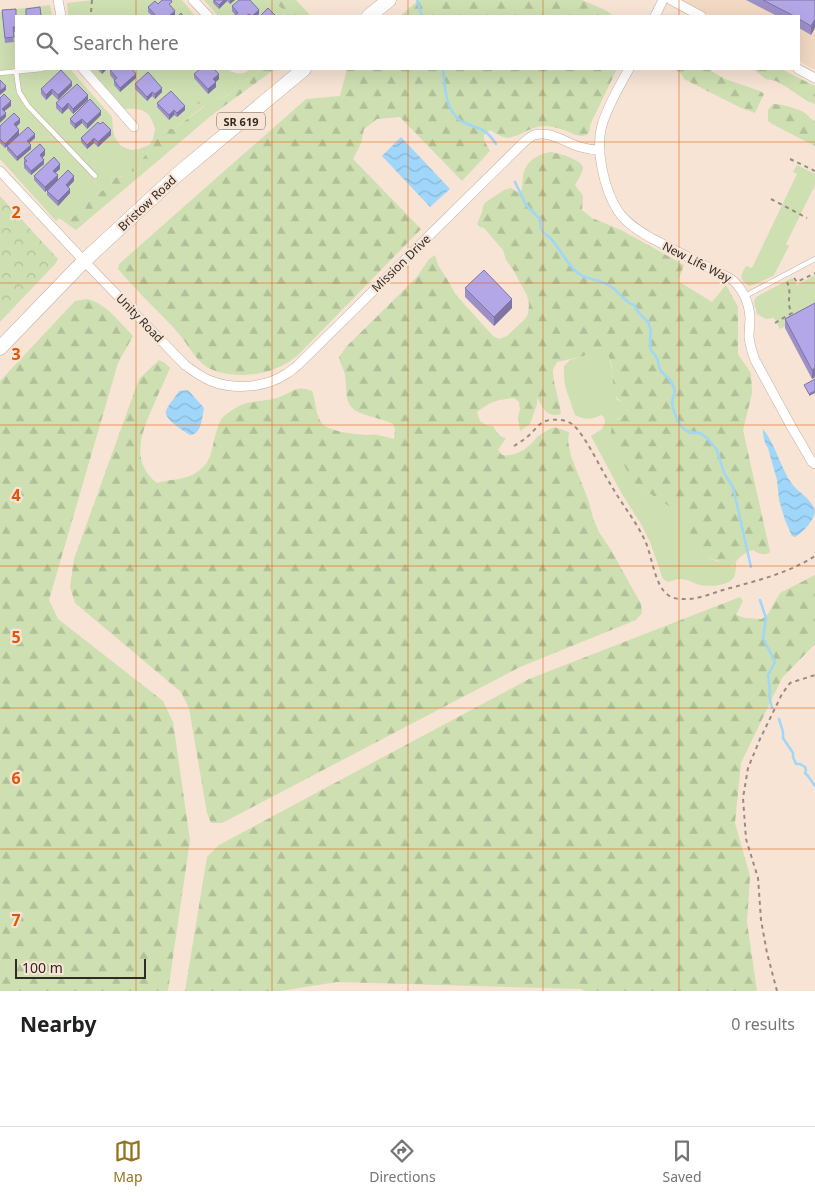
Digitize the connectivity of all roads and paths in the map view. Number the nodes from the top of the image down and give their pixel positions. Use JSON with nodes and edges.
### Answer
{"nodes":[{"id":1,"x":58,"y":0,"type":"edge"},
{"id":2,"x":92,"y":0,"type":"edge"},
{"id":3,"x":193,"y":0,"type":"edge"},
{"id":4,"x":390,"y":0,"type":"edge"},
{"id":5,"x":663,"y":0,"type":"edge"},
{"id":6,"x":671,"y":0,"type":"edge"},
{"id":7,"x":91,"y":12,"type":"dead end"},
{"id":8,"x":61,"y":15,"type":"edge"},
{"id":9,"x":207,"y":15,"type":"edge"},
{"id":10,"x":370,"y":15,"type":"edge"},
{"id":11,"x":656,"y":15,"type":"edge"},
{"id":12,"x":699,"y":15,"type":"edge"},
{"id":13,"x":29,"y":70,"type":"edge"},
{"id":14,"x":84,"y":70,"type":"edge"},
{"id":15,"x":303,"y":70,"type":"edge"},
{"id":16,"x":628,"y":70,"type":"edge"},
{"id":17,"x":800,"y":70,"type":"edge"},
{"id":18,"x":16,"y":71,"type":"junction"},
{"id":19,"x":0,"y":73,"type":"edge"},
{"id":20,"x":815,"y":78,"type":"edge"},
{"id":21,"x":134,"y":127,"type":"dead end"},
{"id":22,"x":600,"y":150,"type":"junction"},
{"id":23,"x":790,"y":159,"type":"dead end"},
{"id":24,"x":0,"y":171,"type":"edge"},
{"id":25,"x":815,"y":171,"type":"edge"},
{"id":26,"x":95,"y":176,"type":"dead end"},
{"id":27,"x":771,"y":199,"type":"dead end"},
{"id":28,"x":807,"y":218,"type":"dead end"},
{"id":29,"x":815,"y":259,"type":"edge"},
{"id":30,"x":84,"y":261,"type":"junction"},
{"id":31,"x":791,"y":271,"type":"junction"},
{"id":32,"x":815,"y":272,"type":"edge"},
{"id":33,"x":783,"y":276,"type":"junction"},
{"id":34,"x":744,"y":296,"type":"junction"},
{"id":35,"x":775,"y":323,"type":"dead end"},
{"id":36,"x":0,"y":348,"type":"edge"},
{"id":37,"x":197,"y":374,"type":"joint"},
{"id":38,"x":514,"y":446,"type":"dead end"},
{"id":39,"x":815,"y":464,"type":"edge"},
{"id":40,"x":815,"y":556,"type":"edge"},
{"id":41,"x":815,"y":675,"type":"edge"},
{"id":42,"x":777,"y":991,"type":"edge"}],
"edges":[{"from":1,"to":8,"type":"street"},
{"from":2,"to":7,"type":"path"},
{"from":3,"to":9,"type":"street"},
{"from":4,"to":10,"type":"main road"},
{"from":5,"to":11,"type":"street"},
{"from":6,"to":12,"type":"street"},
{"from":13,"to":18,"type":"lane"},
{"from":14,"to":21,"type":"street"},
{"from":15,"to":30,"type":"main road","name":"Bristow Road","number":"SR 619"},
{"from":16,"to":22,"type":"street","name":"New Life Way"},
{"from":17,"to":20,"type":"street"},
{"from":18,"to":19,"type":"lane"},
{"from":18,"to":26,"type":"lane"},
{"from":22,"to":34,"type":"street","name":"New Life Way"},
{"from":22,"to":37,"type":"street","name":"Mission Drive"},
{"from":23,"to":25,"type":"path"},
{"from":24,"to":30,"type":"street","name":"Unity Road"},
{"from":27,"to":28,"type":"path"},
{"from":29,"to":31,"type":"lane"},
{"from":30,"to":36,"type":"main road","name":"Bristow Road","number":"SR 619"},
{"from":30,"to":37,"type":"street","name":"Unity Road"},
{"from":31,"to":32,"type":"path"},
{"from":31,"to":33,"type":"lane"},
{"from":33,"to":34,"type":"lane"},
{"from":33,"to":35,"type":"path"},
{"from":34,"to":39,"type":"street","name":"New Life Way"},
{"from":38,"to":40,"type":"path"},
{"from":41,"to":42,"type":"path"}]}
